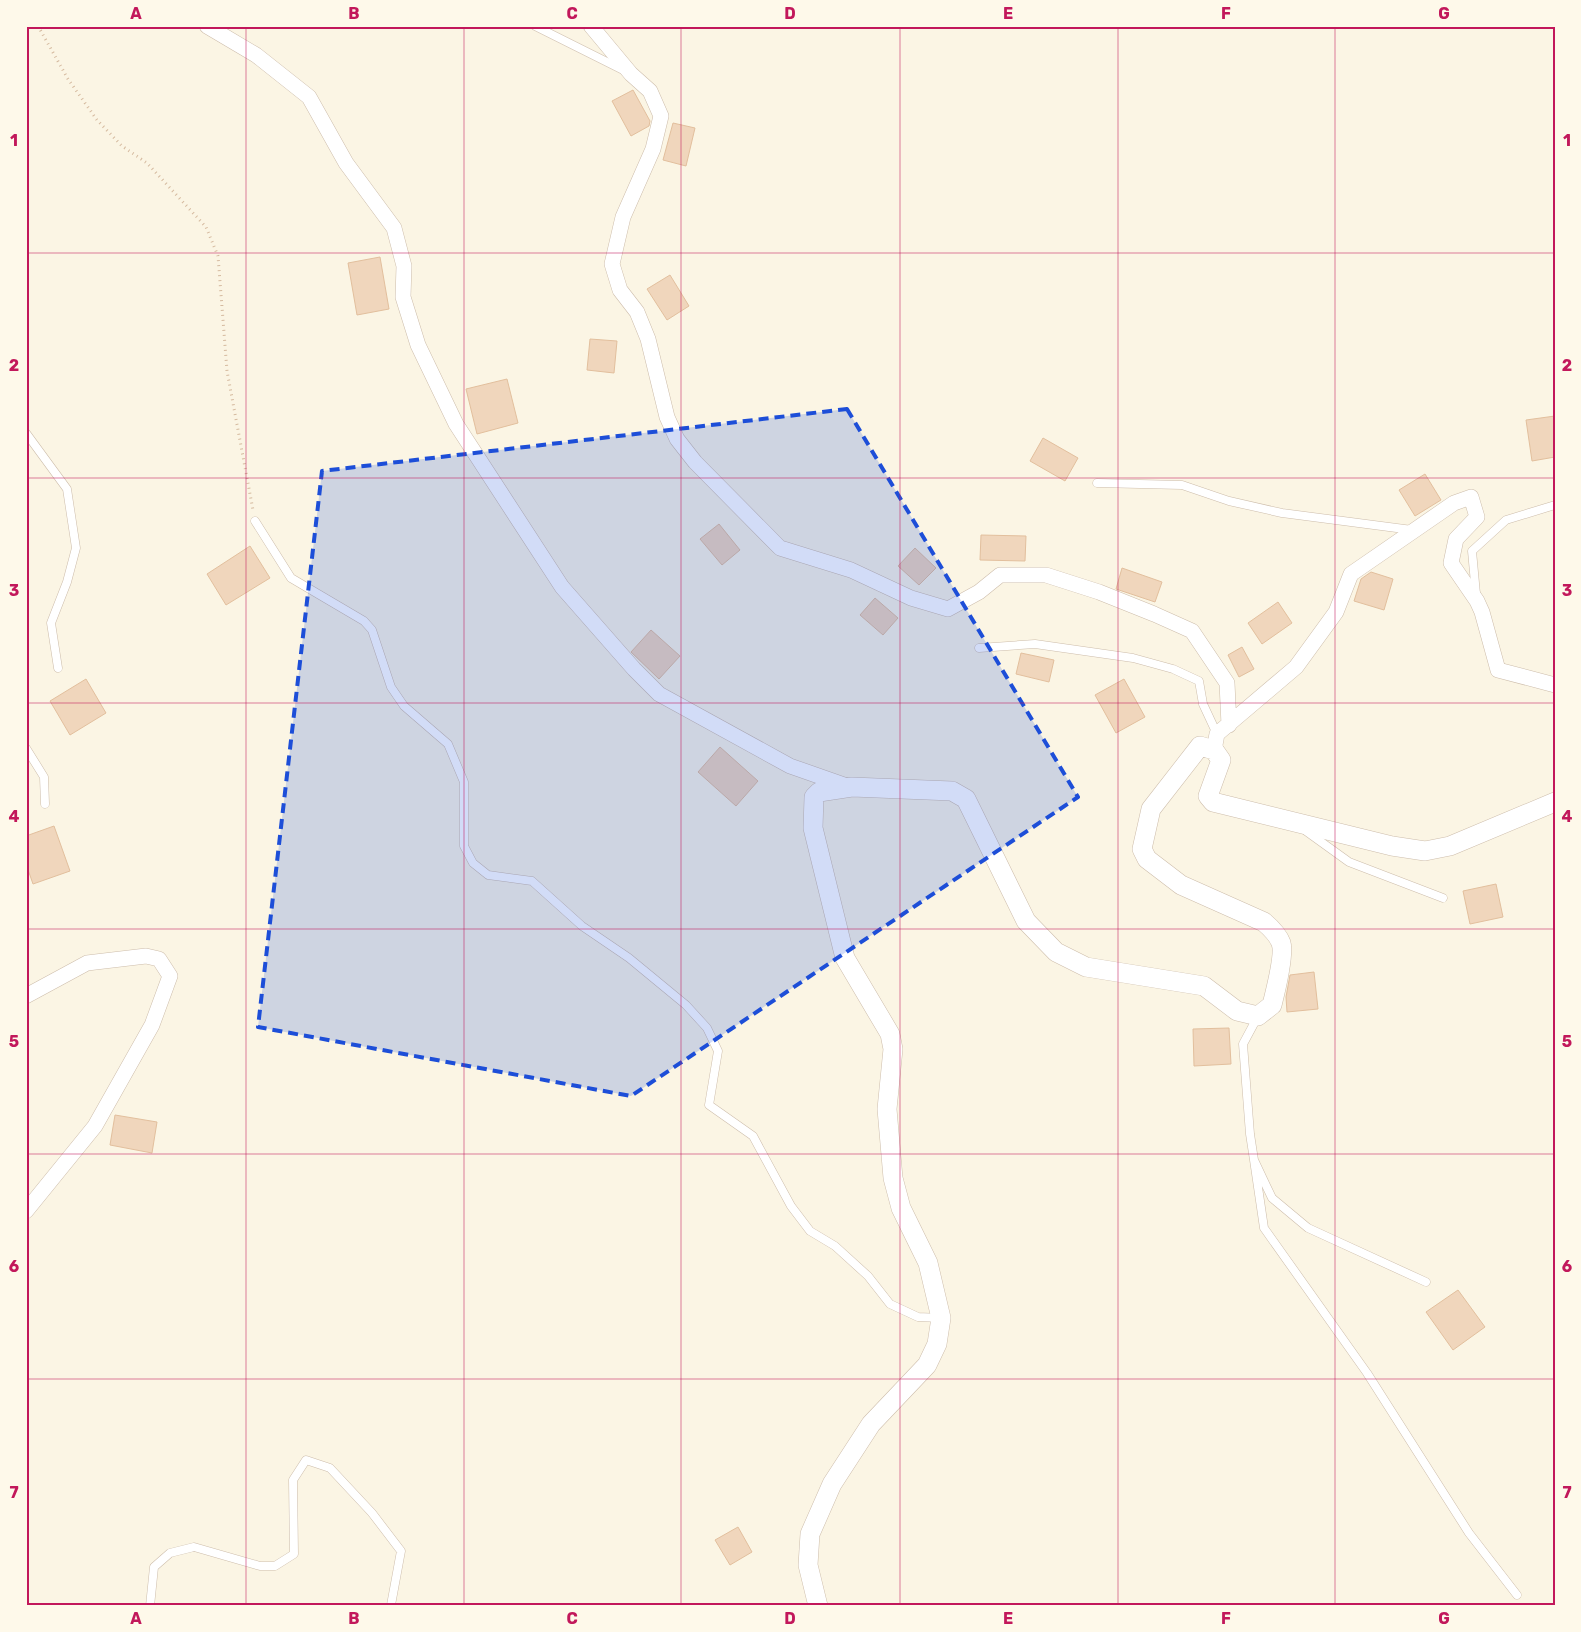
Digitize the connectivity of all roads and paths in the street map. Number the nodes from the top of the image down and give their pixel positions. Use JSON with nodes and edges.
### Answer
{"nodes":[{"id":1,"x":38,"y":26,"type":"edge"},
{"id":2,"x":207,"y":26,"type":"edge"},
{"id":3,"x":535,"y":26,"type":"edge"},
{"id":4,"x":591,"y":26,"type":"edge"},
{"id":5,"x":631,"y":74,"type":"junction"},
{"id":6,"x":26,"y":433,"type":"edge"},
{"id":7,"x":1097,"y":482,"type":"dead end"},
{"id":8,"x":1555,"y":505,"type":"edge"},
{"id":9,"x":255,"y":520,"type":"joint"},
{"id":10,"x":1414,"y":530,"type":"junction"},
{"id":11,"x":1477,"y":602,"type":"junction"},
{"id":12,"x":979,"y":648,"type":"dead end"},
{"id":13,"x":58,"y":668,"type":"dead end"},
{"id":14,"x":1555,"y":685,"type":"edge"},
{"id":15,"x":1220,"y":736,"type":"junction"},
{"id":16,"x":26,"y":748,"type":"edge"},
{"id":17,"x":852,"y":787,"type":"junction"},
{"id":18,"x":1555,"y":802,"type":"edge"},
{"id":19,"x":45,"y":804,"type":"dead end"},
{"id":20,"x":1292,"y":821,"type":"junction"},
{"id":21,"x":1443,"y":898,"type":"dead end"},
{"id":22,"x":26,"y":996,"type":"edge"},
{"id":23,"x":1258,"y":1016,"type":"junction"},
{"id":24,"x":1254,"y":1160,"type":"junction"},
{"id":25,"x":26,"y":1211,"type":"edge"},
{"id":26,"x":1426,"y":1282,"type":"dead end"},
{"id":27,"x":941,"y":1318,"type":"junction"},
{"id":28,"x":1517,"y":1595,"type":"dead end"},
{"id":29,"x":391,"y":1605,"type":"edge"},
{"id":30,"x":150,"y":1606,"type":"edge"},
{"id":31,"x":818,"y":1606,"type":"edge"}],
"edges":[{"from":1,"to":9,"type":"path"},
{"from":2,"to":17,"type":"street"},
{"from":3,"to":5,"type":"lane"},
{"from":4,"to":5,"type":"street"},
{"from":5,"to":15,"type":"street"},
{"from":6,"to":13,"type":"lane"},
{"from":7,"to":10,"type":"lane"},
{"from":8,"to":11,"type":"lane"},
{"from":9,"to":27,"type":"lane"},
{"from":10,"to":11,"type":"street"},
{"from":10,"to":15,"type":"street"},
{"from":11,"to":14,"type":"street"},
{"from":12,"to":15,"type":"lane"},
{"from":15,"to":20,"type":"street"},
{"from":15,"to":23,"type":"street"},
{"from":16,"to":19,"type":"lane"},
{"from":17,"to":23,"type":"street"},
{"from":17,"to":27,"type":"street"},
{"from":18,"to":20,"type":"street"},
{"from":20,"to":21,"type":"lane"},
{"from":22,"to":25,"type":"street"},
{"from":23,"to":24,"type":"lane"},
{"from":24,"to":26,"type":"lane"},
{"from":24,"to":28,"type":"lane"},
{"from":27,"to":31,"type":"street"},
{"from":29,"to":30,"type":"lane"}]}
